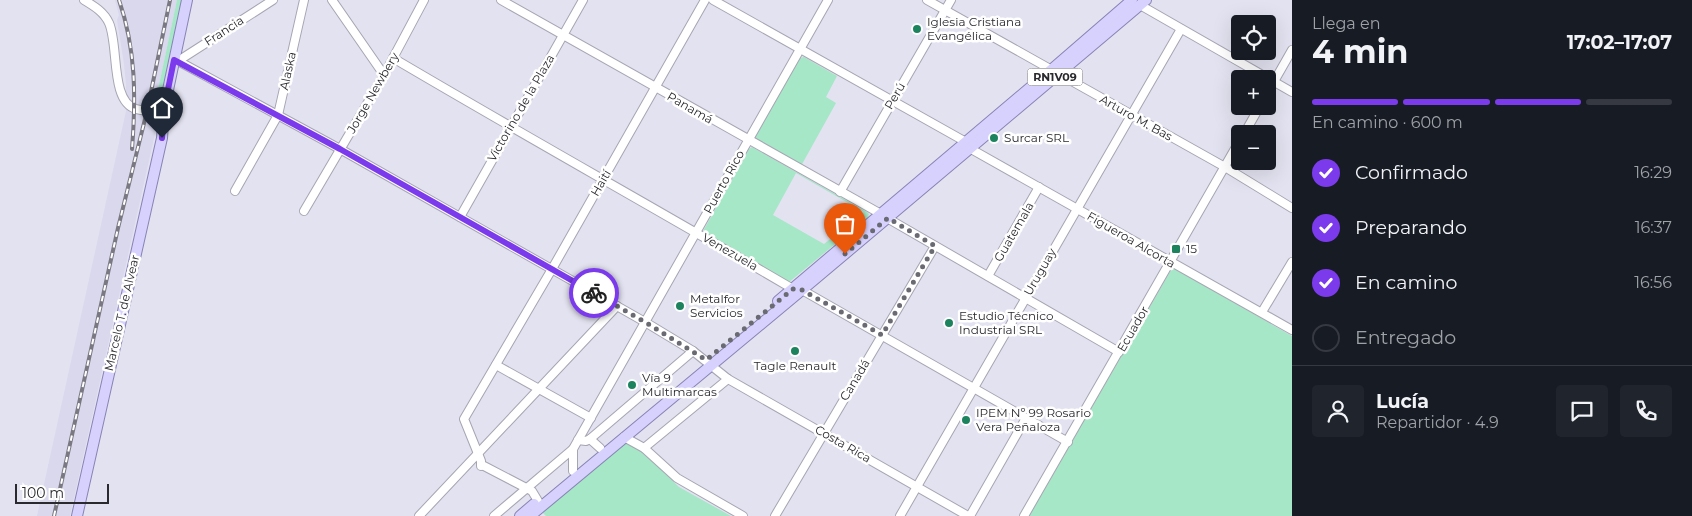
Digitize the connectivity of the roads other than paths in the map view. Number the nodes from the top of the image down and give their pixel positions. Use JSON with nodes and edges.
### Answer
{"nodes":[{"id":1,"x":84,"y":0,"type":"edge"},
{"id":2,"x":187,"y":0,"type":"edge"},
{"id":3,"x":273,"y":0,"type":"edge"},
{"id":4,"x":304,"y":0,"type":"edge"},
{"id":5,"x":332,"y":0,"type":"edge"},
{"id":6,"x":424,"y":0,"type":"edge"},
{"id":7,"x":501,"y":0,"type":"edge"},
{"id":8,"x":583,"y":0,"type":"edge"},
{"id":9,"x":704,"y":0,"type":"edge"},
{"id":10,"x":713,"y":0,"type":"edge"},
{"id":11,"x":828,"y":0,"type":"edge"},
{"id":12,"x":927,"y":0,"type":"edge"},
{"id":13,"x":951,"y":0,"type":"edge"},
{"id":14,"x":1135,"y":2,"type":"edge"},
{"id":15,"x":945,"y":10,"type":"junction"},
{"id":16,"x":1181,"y":29,"type":"junction"},
{"id":17,"x":562,"y":36,"type":"junction"},
{"id":18,"x":799,"y":49,"type":"junction"},
{"id":19,"x":1292,"y":50,"type":"edge"},
{"id":20,"x":393,"y":58,"type":"junction"},
{"id":21,"x":176,"y":60,"type":"junction"},
{"id":22,"x":1253,"y":70,"type":"edge"},
{"id":23,"x":1055,"y":72,"type":"junction"},
{"id":24,"x":384,"y":74,"type":"junction"},
{"id":25,"x":1276,"y":78,"type":"edge"},
{"id":26,"x":1276,"y":83,"type":"edge"},
{"id":27,"x":655,"y":88,"type":"junction"},
{"id":28,"x":1292,"y":92,"type":"edge"},
{"id":29,"x":892,"y":101,"type":"junction"},
{"id":30,"x":164,"y":109,"type":"junction"},
{"id":31,"x":278,"y":115,"type":"junction"},
{"id":32,"x":1131,"y":115,"type":"junction"},
{"id":33,"x":510,"y":127,"type":"junction"},
{"id":34,"x":748,"y":140,"type":"junction"},
{"id":35,"x":969,"y":145,"type":"junction"},
{"id":36,"x":340,"y":149,"type":"junction"},
{"id":37,"x":1231,"y":156,"type":"edge"},
{"id":38,"x":1225,"y":167,"type":"junction"},
{"id":39,"x":603,"y":179,"type":"junction"},
{"id":40,"x":1039,"y":187,"type":"junction"},
{"id":41,"x":235,"y":191,"type":"dead end"},
{"id":42,"x":840,"y":192,"type":"junction"},
{"id":43,"x":1292,"y":208,"type":"edge"},
{"id":44,"x":1077,"y":209,"type":"junction"},
{"id":45,"x":304,"y":211,"type":"dead end"},
{"id":46,"x":884,"y":216,"type":"junction"},
{"id":47,"x":460,"y":217,"type":"junction"},
{"id":48,"x":696,"y":232,"type":"junction"},
{"id":49,"x":935,"y":246,"type":"junction"},
{"id":50,"x":1171,"y":262,"type":"junction"},
{"id":51,"x":1292,"y":262,"type":"edge"},
{"id":52,"x":552,"y":269,"type":"junction"},
{"id":53,"x":988,"y":276,"type":"junction"},
{"id":54,"x":797,"y":289,"type":"junction"},
{"id":55,"x":1026,"y":298,"type":"junction"},
{"id":56,"x":617,"y":306,"type":"junction"},
{"id":57,"x":1262,"y":312,"type":"junction"},
{"id":58,"x":645,"y":322,"type":"junction"},
{"id":59,"x":1292,"y":330,"type":"edge"},
{"id":60,"x":882,"y":335,"type":"junction"},
{"id":61,"x":693,"y":351,"type":"junction"},
{"id":62,"x":1120,"y":352,"type":"junction"},
{"id":63,"x":709,"y":362,"type":"junction"},
{"id":64,"x":496,"y":365,"type":"junction"},
{"id":65,"x":728,"y":379,"type":"junction"},
{"id":66,"x":974,"y":388,"type":"junction"},
{"id":67,"x":539,"y":389,"type":"junction"},
{"id":68,"x":591,"y":418,"type":"junction"},
{"id":69,"x":1026,"y":418,"type":"junction"},
{"id":70,"x":824,"y":433,"type":"junction"},
{"id":71,"x":624,"y":437,"type":"junction"},
{"id":72,"x":590,"y":439,"type":"junction"},
{"id":73,"x":578,"y":440,"type":"junction"},
{"id":74,"x":1068,"y":442,"type":"junction"},
{"id":75,"x":600,"y":448,"type":"junction"},
{"id":76,"x":644,"y":448,"type":"junction"},
{"id":77,"x":573,"y":449,"type":"junction"},
{"id":78,"x":478,"y":453,"type":"junction"},
{"id":79,"x":573,"y":471,"type":"junction"},
{"id":80,"x":917,"y":486,"type":"junction"},
{"id":81,"x":526,"y":488,"type":"junction"},
{"id":82,"x":538,"y":501,"type":"junction"},
{"id":83,"x":534,"y":515,"type":"edge"},
{"id":84,"x":77,"y":516,"type":"edge"},
{"id":85,"x":419,"y":516,"type":"edge"},
{"id":86,"x":494,"y":516,"type":"edge"},
{"id":87,"x":520,"y":516,"type":"edge"},
{"id":88,"x":743,"y":516,"type":"edge"},
{"id":89,"x":775,"y":516,"type":"edge"},
{"id":90,"x":900,"y":516,"type":"edge"},
{"id":91,"x":969,"y":516,"type":"edge"},
{"id":92,"x":1024,"y":516,"type":"edge"}],
"edges":[{"from":1,"to":30,"type":"street"},
{"from":2,"to":21,"type":"main road","name":"Marcelo T. de Alvear"},
{"from":3,"to":21,"type":"street","name":"Francia"},
{"from":4,"to":31,"type":"street","name":"Alaska"},
{"from":5,"to":24,"type":"street"},
{"from":6,"to":20,"type":"street","name":"Jorge Newbery"},
{"from":7,"to":17,"type":"street","name":"Panamá"},
{"from":8,"to":17,"type":"street","name":"Victorino de la Plaza"},
{"from":9,"to":27,"type":"street","name":"Haití"},
{"from":10,"to":18,"type":"street","name":"Figueroa Alcorta"},
{"from":11,"to":18,"type":"street","name":"Puerto Rico"},
{"from":12,"to":15,"type":"street","name":"Arturo M. Bas"},
{"from":13,"to":15,"type":"street","name":"Perú"},
{"from":14,"to":16,"type":"street"},
{"from":14,"to":23,"type":"main road","number":"RN1V09"},
{"from":15,"to":23,"type":"street","name":"Arturo M. Bas"},
{"from":15,"to":29,"type":"street","name":"Perú"},
{"from":16,"to":22,"type":"street"},
{"from":16,"to":32,"type":"street","name":"Uruguay"},
{"from":17,"to":27,"type":"street","name":"Panamá"},
{"from":17,"to":33,"type":"street","name":"Victorino de la Plaza"},
{"from":18,"to":29,"type":"street","name":"Figueroa Alcorta"},
{"from":18,"to":34,"type":"street","name":"Puerto Rico"},
{"from":19,"to":25,"type":"street"},
{"from":20,"to":24,"type":"street","name":"Jorge Newbery"},
{"from":20,"to":33,"type":"street","name":"Venezuela"},
{"from":21,"to":30,"type":"main road","name":"Marcelo T. de Alvear"},
{"from":21,"to":31,"type":"street"},
{"from":23,"to":32,"type":"street","name":"Arturo M. Bas"},
{"from":23,"to":35,"type":"main road","number":"RN1V09"},
{"from":24,"to":36,"type":"street","name":"Jorge Newbery"},
{"from":26,"to":28,"type":"street"},
{"from":27,"to":34,"type":"street","name":"Panamá"},
{"from":27,"to":39,"type":"street","name":"Haití"},
{"from":29,"to":35,"type":"street","name":"Figueroa Alcorta"},
{"from":29,"to":42,"type":"street","name":"Perú"},
{"from":30,"to":84,"type":"main road","name":"Marcelo T. de Alvear"},
{"from":31,"to":36,"type":"street"},
{"from":31,"to":41,"type":"street","name":"Alaska"},
{"from":32,"to":38,"type":"street","name":"Arturo M. Bas"},
{"from":32,"to":44,"type":"street","name":"Uruguay"},
{"from":33,"to":39,"type":"street","name":"Venezuela"},
{"from":33,"to":47,"type":"street","name":"Victorino de la Plaza"},
{"from":34,"to":42,"type":"street","name":"Panamá"},
{"from":34,"to":48,"type":"street","name":"Puerto Rico"},
{"from":35,"to":40,"type":"street","name":"Figueroa Alcorta"},
{"from":35,"to":46,"type":"main road","number":"RN1V09"},
{"from":36,"to":45,"type":"street","name":"Jorge Newbery"},
{"from":36,"to":47,"type":"street"},
{"from":37,"to":38,"type":"street","name":"Ecuador"},
{"from":38,"to":43,"type":"street","name":"Arturo M. Bas"},
{"from":38,"to":50,"type":"street","name":"Ecuador"},
{"from":39,"to":48,"type":"street","name":"Venezuela"},
{"from":39,"to":52,"type":"street","name":"Haití"},
{"from":40,"to":44,"type":"street","name":"Figueroa Alcorta"},
{"from":40,"to":53,"type":"street","name":"Guatemala"},
{"from":42,"to":46,"type":"street","name":"Panamá"},
{"from":44,"to":50,"type":"street","name":"Figueroa Alcorta"},
{"from":44,"to":55,"type":"street","name":"Uruguay"},
{"from":46,"to":49,"type":"street","name":"Panamá"},
{"from":46,"to":54,"type":"main road","number":"RN1V09"},
{"from":47,"to":52,"type":"street"},
{"from":48,"to":54,"type":"street","name":"Venezuela"},
{"from":48,"to":58,"type":"street","name":"Puerto Rico"},
{"from":49,"to":53,"type":"street","name":"Panamá"},
{"from":49,"to":60,"type":"street","name":"Canadá"},
{"from":50,"to":57,"type":"street","name":"Figueroa Alcorta"},
{"from":50,"to":62,"type":"street","name":"Ecuador"},
{"from":51,"to":57,"type":"street"},
{"from":52,"to":56,"type":"street"},
{"from":52,"to":64,"type":"street","name":"Haití"},
{"from":53,"to":55,"type":"street","name":"Panamá"},
{"from":54,"to":60,"type":"street","name":"Venezuela"},
{"from":54,"to":63,"type":"main road","number":"RN1V09"},
{"from":55,"to":62,"type":"street","name":"Panamá"},
{"from":55,"to":66,"type":"street","name":"Uruguay"},
{"from":56,"to":58,"type":"street"},
{"from":56,"to":67,"type":"street"},
{"from":57,"to":59,"type":"street","name":"Figueroa Alcorta"},
{"from":58,"to":61,"type":"street"},
{"from":58,"to":68,"type":"street","name":"Puerto Rico"},
{"from":60,"to":66,"type":"street","name":"Venezuela"},
{"from":60,"to":70,"type":"street","name":"Canadá"},
{"from":61,"to":63,"type":"street"},
{"from":61,"to":72,"type":"street"},
{"from":62,"to":74,"type":"street","name":"Ecuador"},
{"from":63,"to":65,"type":"street","name":"Costa Rica"},
{"from":63,"to":71,"type":"main road","number":"RN1V09"},
{"from":63,"to":75,"type":"main road","number":"RN1V09"},
{"from":64,"to":67,"type":"street"},
{"from":64,"to":78,"type":"street","name":"Haití"},
{"from":65,"to":70,"type":"street","name":"Costa Rica"},
{"from":65,"to":76,"type":"street"},
{"from":66,"to":69,"type":"street","name":"Venezuela"},
{"from":66,"to":80,"type":"street","name":"Uruguay"},
{"from":67,"to":68,"type":"street"},
{"from":67,"to":78,"type":"street"},
{"from":68,"to":73,"type":"street","name":"Puerto Rico"},
{"from":69,"to":74,"type":"street","name":"Venezuela"},
{"from":69,"to":91,"type":"street"},
{"from":70,"to":80,"type":"street","name":"Costa Rica"},
{"from":70,"to":89,"type":"street","name":"Canadá"},
{"from":71,"to":76,"type":"street"},
{"from":71,"to":83,"type":"main road","number":"RN1V09"},
{"from":72,"to":73,"type":"street"},
{"from":72,"to":75,"type":"street"},
{"from":73,"to":77,"type":"street","name":"Puerto Rico"},
{"from":74,"to":92,"type":"street","name":"Ecuador"},
{"from":75,"to":79,"type":"main road","number":"RN1V09"},
{"from":76,"to":88,"type":"street"},
{"from":77,"to":79,"type":"street","name":"Puerto Rico"},
{"from":77,"to":81,"type":"street"},
{"from":78,"to":81,"type":"street"},
{"from":78,"to":85,"type":"street"},
{"from":79,"to":82,"type":"main road","number":"RN1V09"},
{"from":80,"to":90,"type":"street","name":"Uruguay"},
{"from":80,"to":91,"type":"street","name":"Costa Rica"},
{"from":81,"to":82,"type":"street"},
{"from":81,"to":86,"type":"street"},
{"from":82,"to":87,"type":"main road","number":"RN1V09"}]}
